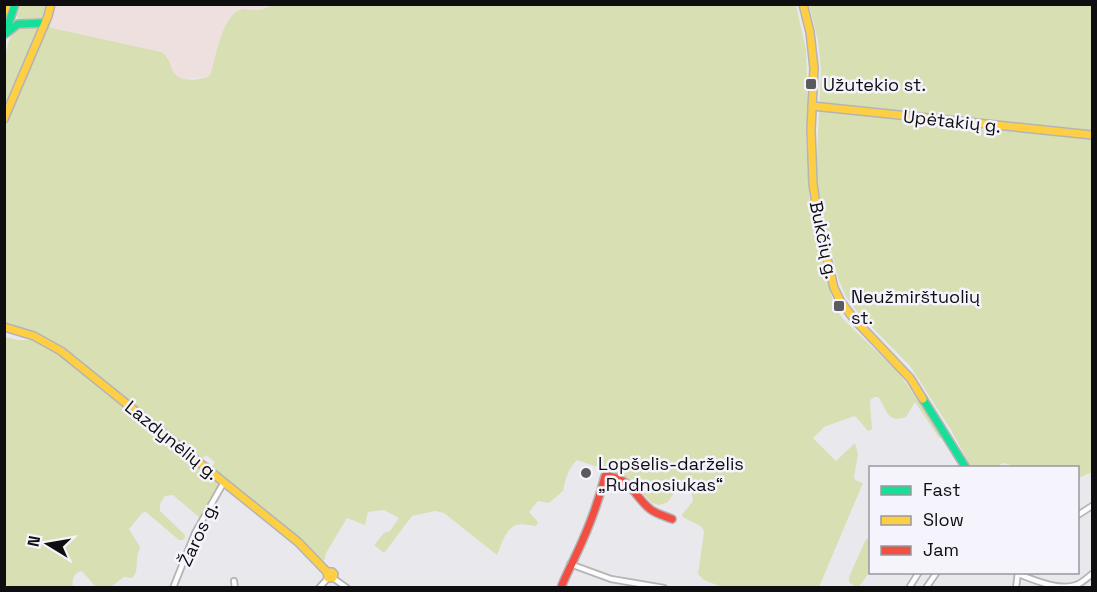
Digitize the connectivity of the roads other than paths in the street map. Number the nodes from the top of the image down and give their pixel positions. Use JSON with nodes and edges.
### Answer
{"nodes":[{"id":1,"x":7,"y":4,"type":"edge"},
{"id":2,"x":15,"y":4,"type":"edge"},
{"id":3,"x":51,"y":4,"type":"edge"},
{"id":4,"x":803,"y":4,"type":"edge"},
{"id":5,"x":8,"y":13,"type":"edge"},
{"id":6,"x":45,"y":23,"type":"junction"},
{"id":7,"x":18,"y":24,"type":"junction"},
{"id":8,"x":5,"y":35,"type":"edge"},
{"id":9,"x":812,"y":106,"type":"junction"},
{"id":10,"x":4,"y":119,"type":"edge"},
{"id":11,"x":1092,"y":135,"type":"edge"},
{"id":12,"x":4,"y":327,"type":"edge"},
{"id":13,"x":965,"y":466,"type":"edge"},
{"id":14,"x":224,"y":482,"type":"junction"},
{"id":15,"x":1092,"y":506,"type":"edge"},
{"id":16,"x":1079,"y":514,"type":"edge"},
{"id":17,"x":672,"y":519,"type":"dead end"},
{"id":18,"x":570,"y":564,"type":"junction"},
{"id":19,"x":918,"y":574,"type":"edge"},
{"id":20,"x":936,"y":574,"type":"edge"},
{"id":21,"x":1021,"y":574,"type":"edge"},
{"id":22,"x":1092,"y":574,"type":"edge"},
{"id":23,"x":329,"y":576,"type":"junction"},
{"id":24,"x":234,"y":581,"type":"dead end"},
{"id":25,"x":173,"y":588,"type":"edge"},
{"id":26,"x":235,"y":588,"type":"edge"},
{"id":27,"x":319,"y":588,"type":"edge"},
{"id":28,"x":347,"y":588,"type":"edge"},
{"id":29,"x":561,"y":588,"type":"edge"},
{"id":30,"x":664,"y":588,"type":"edge"},
{"id":31,"x":909,"y":588,"type":"edge"},
{"id":32,"x":926,"y":588,"type":"edge"}],
"edges":[{"from":1,"to":5,"type":"main road"},
{"from":2,"to":5,"type":"main road"},
{"from":3,"to":6,"type":"main road"},
{"from":4,"to":9,"type":"main road","name":"Bukčių g."},
{"from":5,"to":7,"type":"main road"},
{"from":5,"to":8,"type":"main road"},
{"from":6,"to":7,"type":"main road"},
{"from":6,"to":10,"type":"main road"},
{"from":7,"to":8,"type":"main road"},
{"from":9,"to":11,"type":"main road","name":"Upėtakių g."},
{"from":9,"to":13,"type":"main road","name":"Bukčių g."},
{"from":12,"to":14,"type":"main road","name":"Lazdynėlių g."},
{"from":14,"to":23,"type":"main road","name":"Lazdynėlių g."},
{"from":14,"to":25,"type":"street","name":"Žaros g."},
{"from":15,"to":16,"type":"street"},
{"from":17,"to":18,"type":"main road"},
{"from":18,"to":29,"type":"main road"},
{"from":18,"to":30,"type":"street"},
{"from":19,"to":31,"type":"street"},
{"from":20,"to":32,"type":"street"},
{"from":21,"to":22,"type":"street"},
{"from":23,"to":27,"type":"street"},
{"from":23,"to":28,"type":"street","name":"Lazdynėlių g."},
{"from":24,"to":26,"type":"street"}]}
